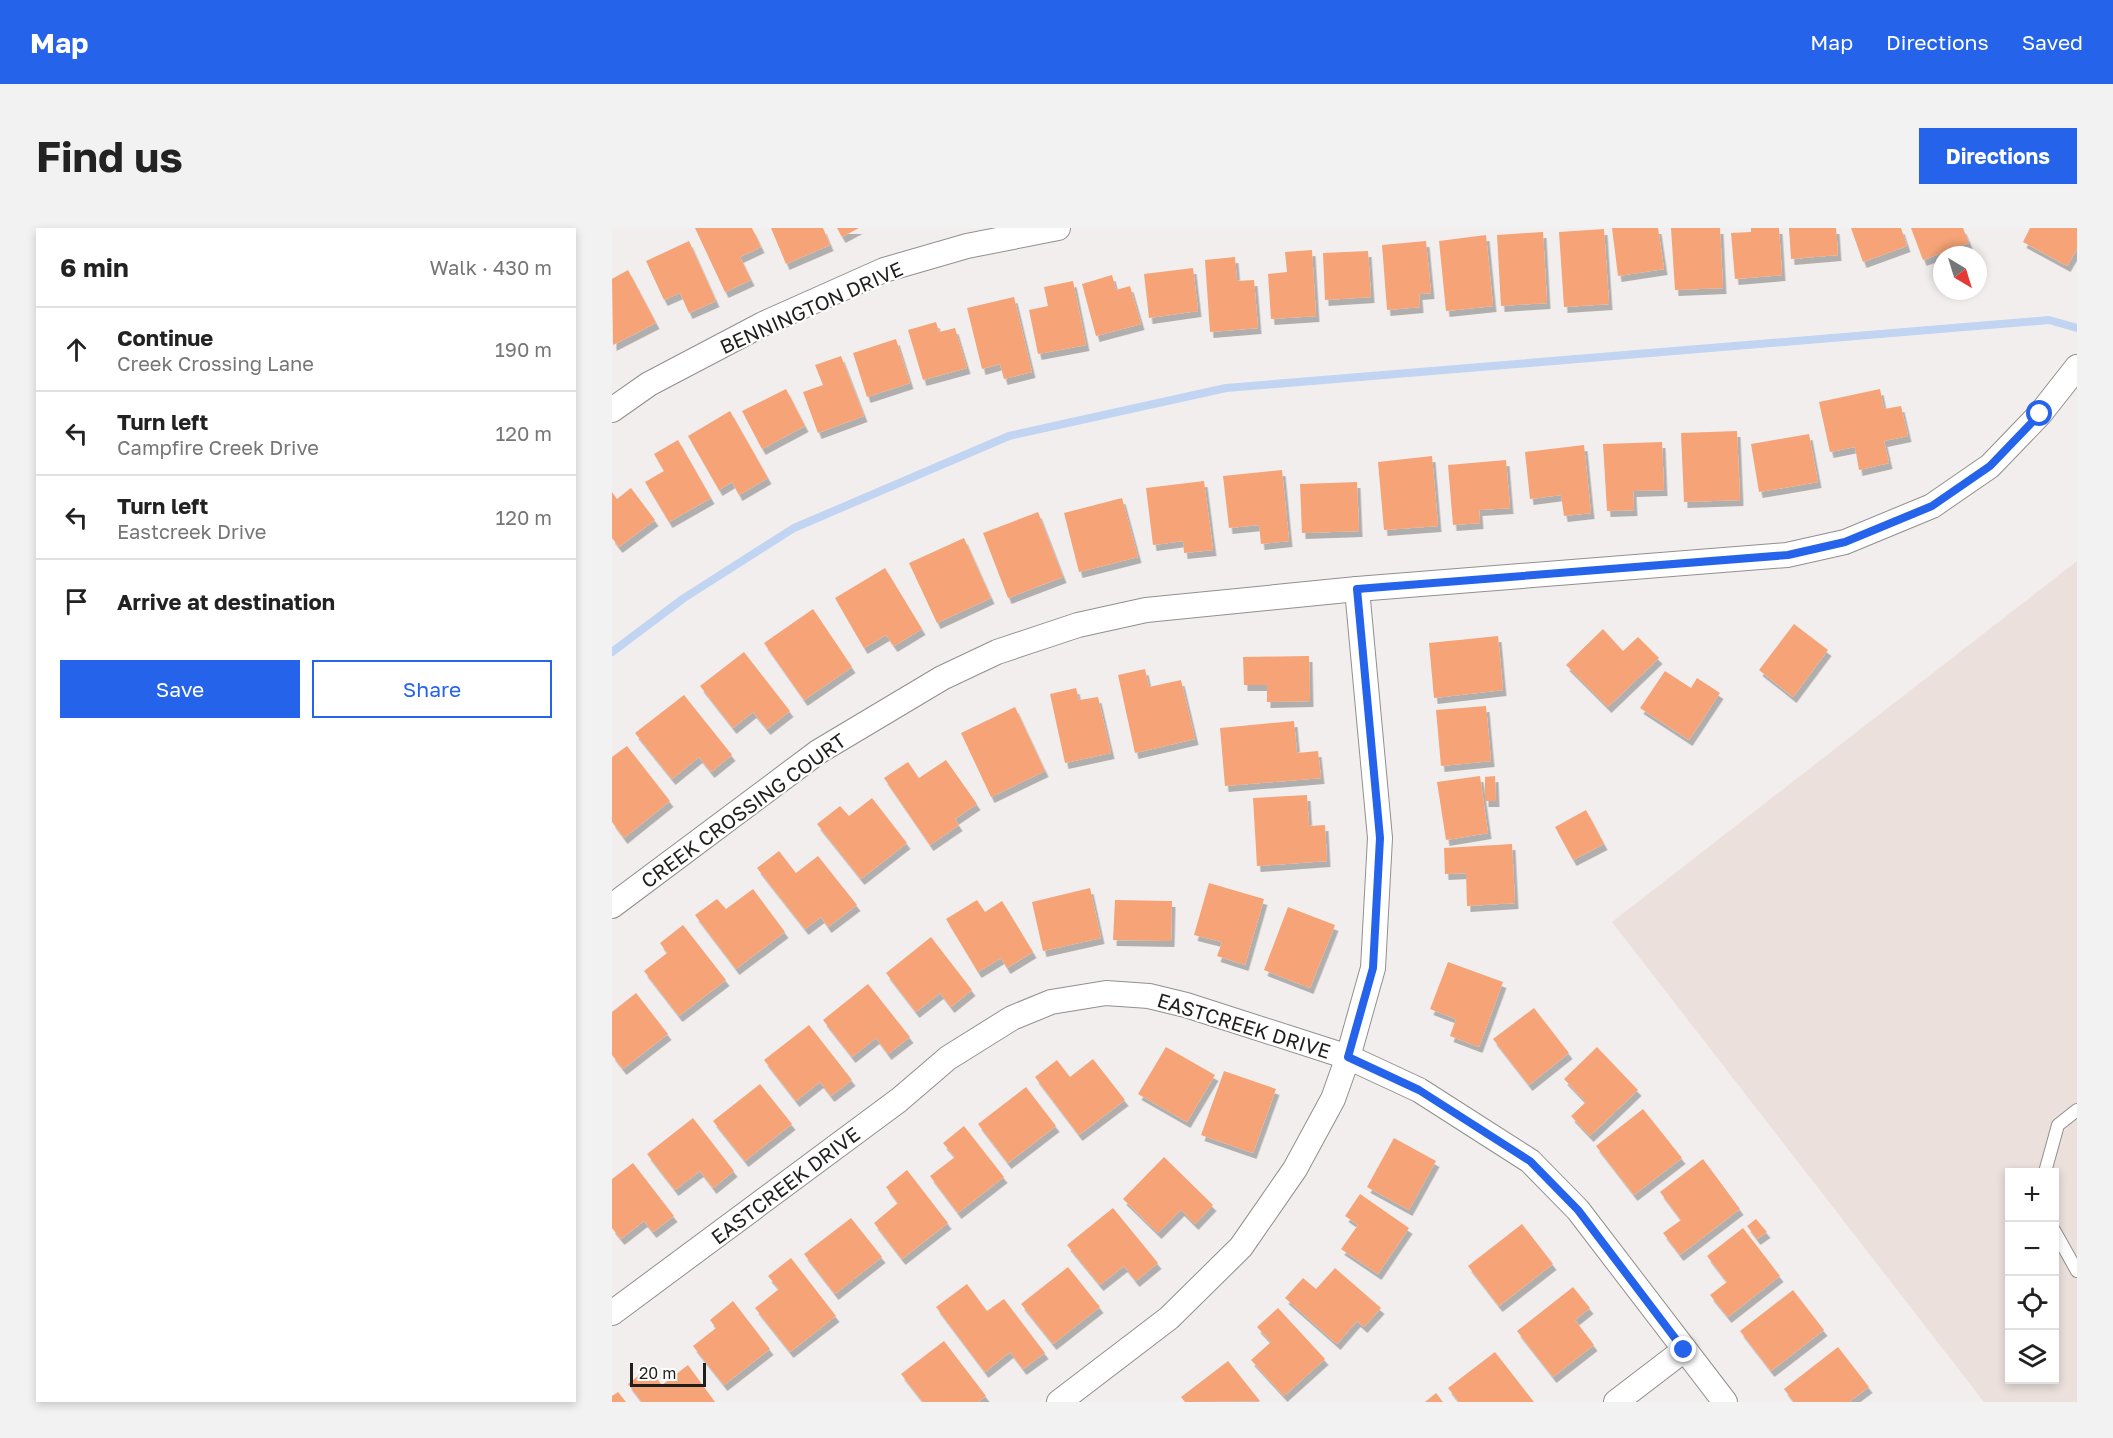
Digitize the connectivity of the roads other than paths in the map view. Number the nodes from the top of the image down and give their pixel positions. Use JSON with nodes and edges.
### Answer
{"nodes":[{"id":1,"x":1049,"y":229,"type":"edge"},
{"id":2,"x":2077,"y":367,"type":"edge"},
{"id":3,"x":612,"y":410,"type":"edge"},
{"id":4,"x":1357,"y":589,"type":"junction"},
{"id":5,"x":612,"y":906,"type":"edge"},
{"id":6,"x":1348,"y":1057,"type":"junction"},
{"id":7,"x":2077,"y":1110,"type":"edge"},
{"id":8,"x":2046,"y":1168,"type":"edge"},
{"id":9,"x":2059,"y":1237,"type":"edge"},
{"id":10,"x":2077,"y":1271,"type":"edge"},
{"id":11,"x":612,"y":1313,"type":"edge"},
{"id":12,"x":1684,"y":1350,"type":"junction"},
{"id":13,"x":1059,"y":1402,"type":"edge"},
{"id":14,"x":1616,"y":1402,"type":"edge"},
{"id":15,"x":1725,"y":1402,"type":"edge"}],
"edges":[{"from":1,"to":3,"type":"street","name":"BENNINGTON DRIVE"},
{"from":2,"to":4,"type":"street","name":"CREEK CROSSING COURT"},
{"from":4,"to":5,"type":"street","name":"CREEK CROSSING COURT"},
{"from":4,"to":6,"type":"street"},
{"from":6,"to":11,"type":"street","name":"EASTCREEK DRIVE"},
{"from":6,"to":12,"type":"street","name":"EASTCREEK DRIVE"},
{"from":6,"to":13,"type":"street"},
{"from":7,"to":8,"type":"lane"},
{"from":9,"to":10,"type":"lane"},
{"from":12,"to":14,"type":"street"},
{"from":12,"to":15,"type":"street","name":"EASTCREEK DRIVE"}]}
